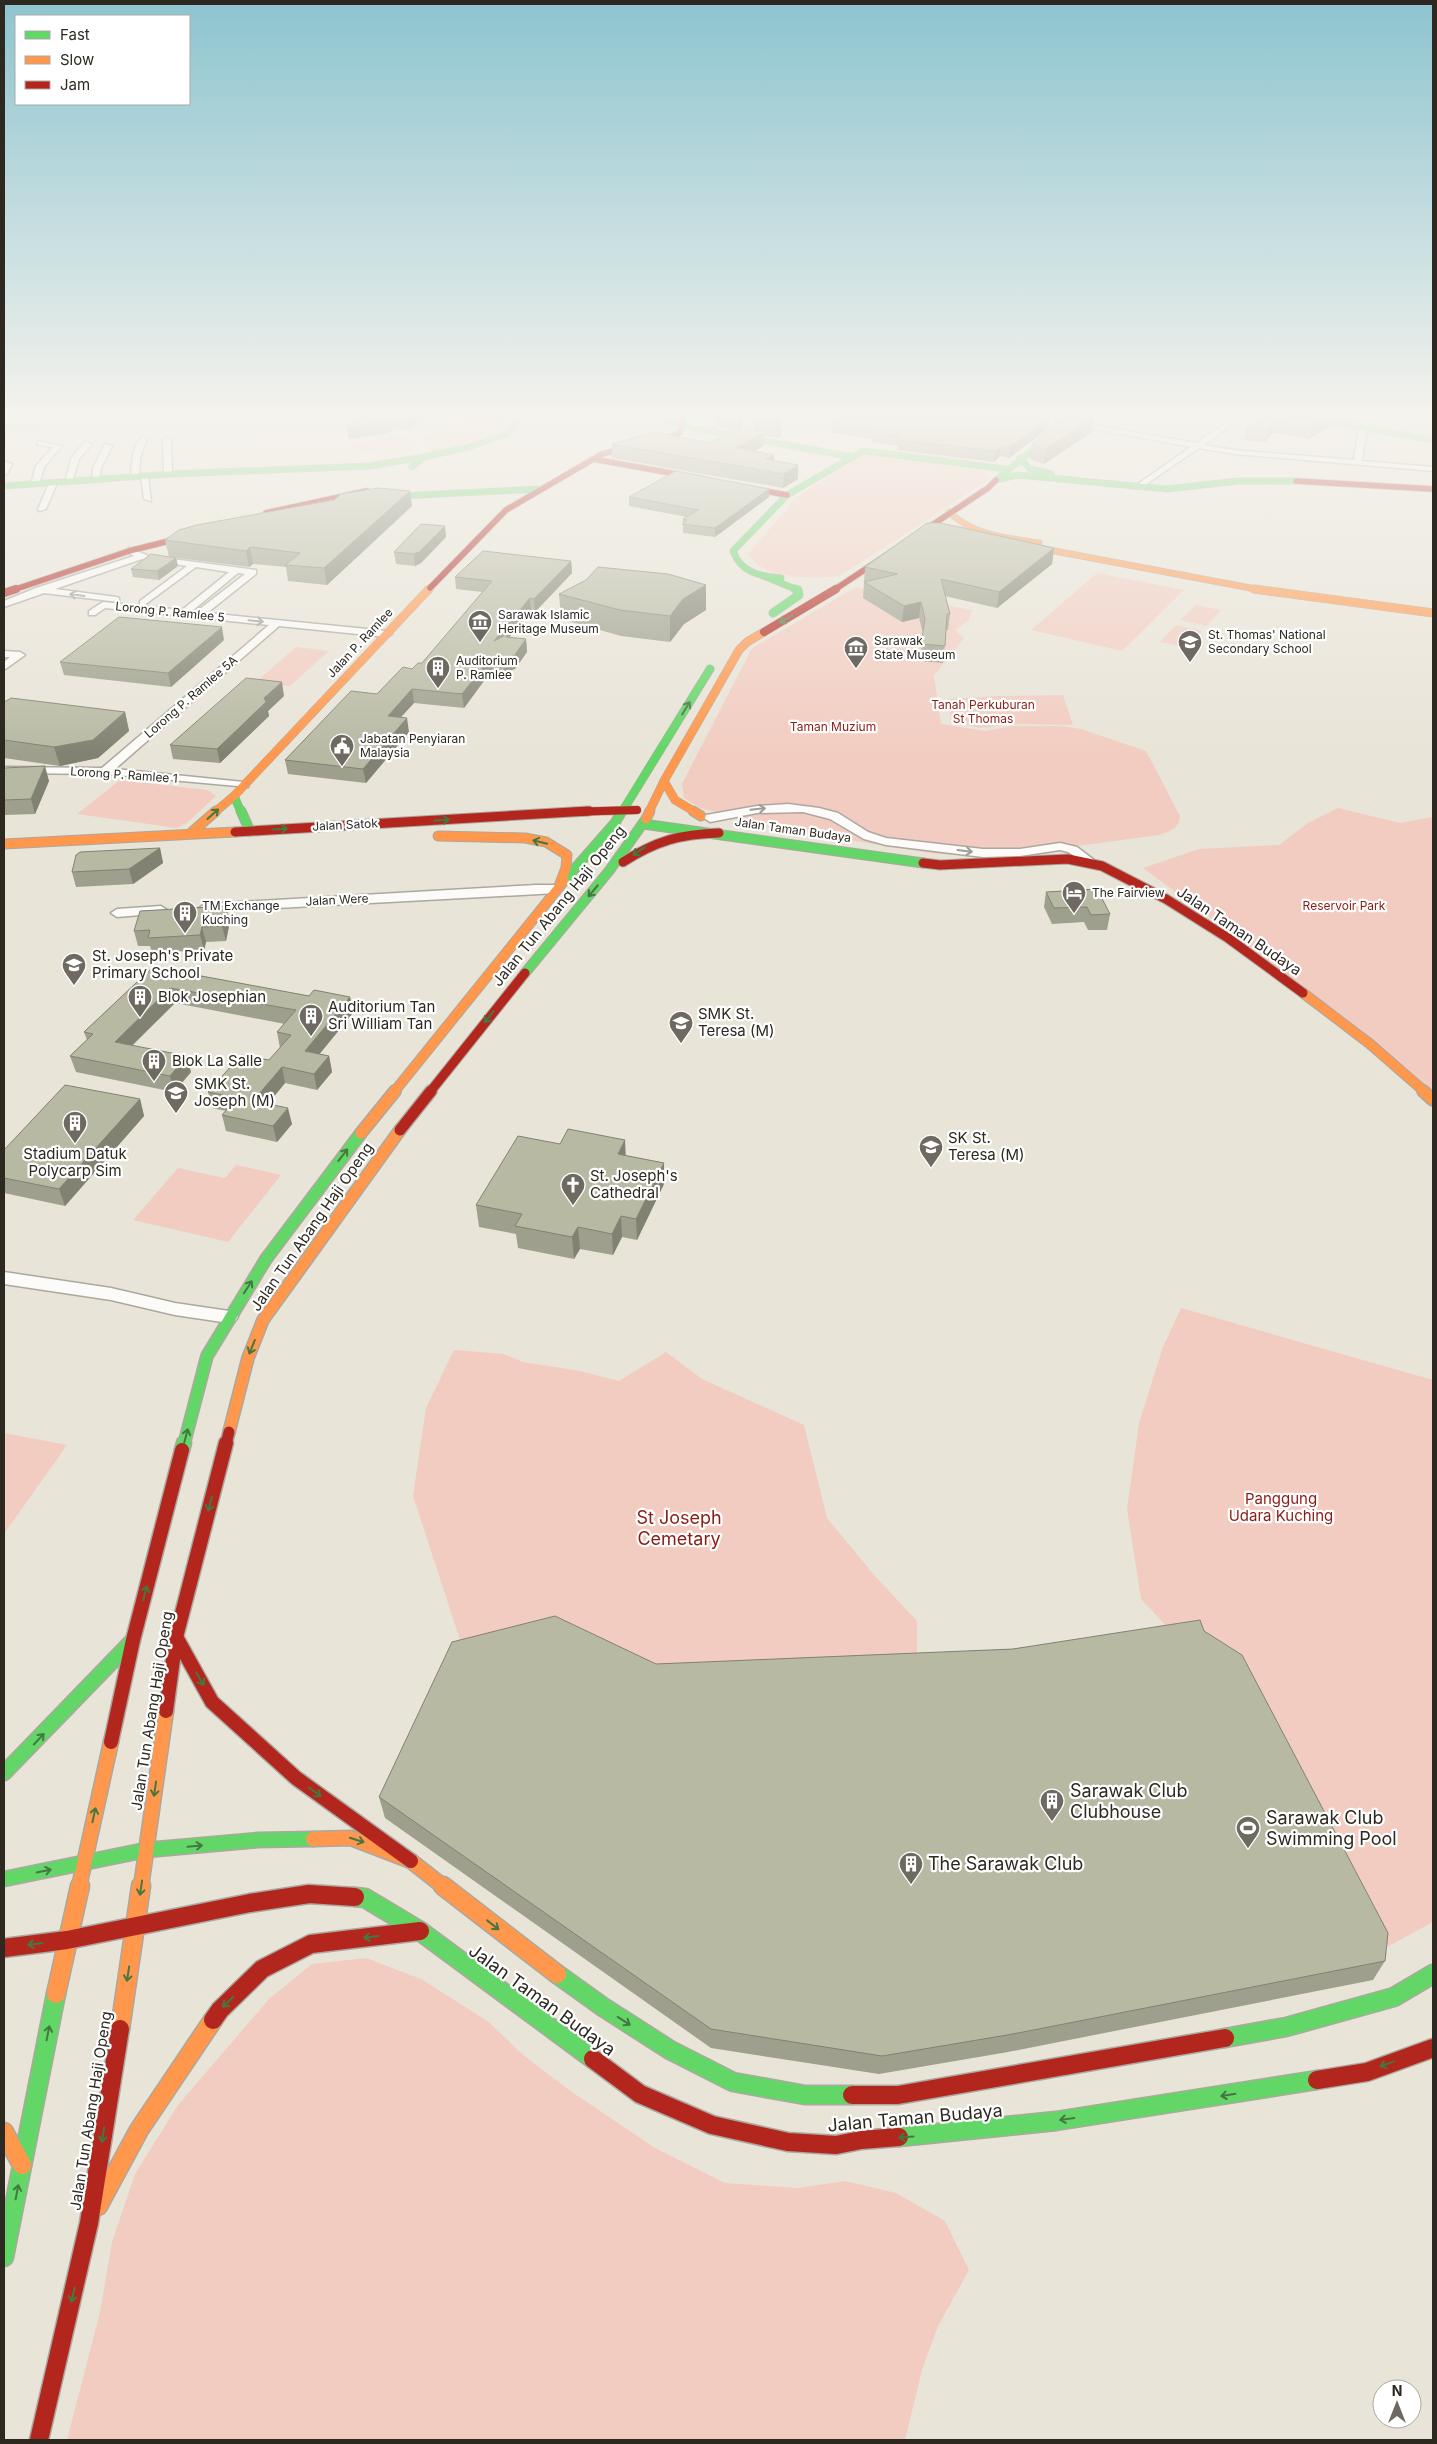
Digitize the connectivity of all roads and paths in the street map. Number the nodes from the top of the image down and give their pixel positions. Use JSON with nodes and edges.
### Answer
{"nodes":[{"id":1,"x":487,"y":527,"type":"edge"},
{"id":2,"x":756,"y":527,"type":"edge"},
{"id":3,"x":927,"y":527,"type":"edge"},
{"id":4,"x":968,"y":527,"type":"edge"},
{"id":5,"x":918,"y":533,"type":"junction"},
{"id":6,"x":129,"y":550,"type":"junction"},
{"id":7,"x":142,"y":556,"type":"junction"},
{"id":8,"x":195,"y":564,"type":"junction"},
{"id":9,"x":236,"y":570,"type":"junction"},
{"id":10,"x":763,"y":576,"type":"junction"},
{"id":11,"x":850,"y":579,"type":"junction"},
{"id":12,"x":804,"y":581,"type":"dead end"},
{"id":13,"x":822,"y":582,"type":"dead end"},
{"id":14,"x":4,"y":586,"type":"edge"},
{"id":15,"x":39,"y":590,"type":"junction"},
{"id":16,"x":4,"y":593,"type":"edge"},
{"id":17,"x":143,"y":603,"type":"junction"},
{"id":18,"x":4,"y":604,"type":"edge"},
{"id":19,"x":1433,"y":607,"type":"edge"},
{"id":20,"x":186,"y":611,"type":"junction"},
{"id":21,"x":1433,"y":613,"type":"edge"},
{"id":22,"x":198,"y":615,"type":"junction"},
{"id":23,"x":277,"y":623,"type":"junction"},
{"id":24,"x":267,"y":631,"type":"junction"},
{"id":25,"x":388,"y":634,"type":"junction"},
{"id":26,"x":737,"y":635,"type":"dead end"},
{"id":27,"x":379,"y":643,"type":"junction"},
{"id":28,"x":4,"y":654,"type":"edge"},
{"id":29,"x":716,"y":658,"type":"dead end"},
{"id":30,"x":4,"y":667,"type":"edge"},
{"id":31,"x":673,"y":728,"type":"junction"},
{"id":32,"x":634,"y":769,"type":"dead end"},
{"id":33,"x":4,"y":770,"type":"edge"},
{"id":34,"x":105,"y":771,"type":"junction"},
{"id":35,"x":664,"y":780,"type":"junction"},
{"id":36,"x":244,"y":785,"type":"junction"},
{"id":37,"x":234,"y":796,"type":"junction"},
{"id":38,"x":595,"y":801,"type":"dead end"},
{"id":39,"x":623,"y":809,"type":"junction"},
{"id":40,"x":655,"y":812,"type":"junction"},
{"id":41,"x":676,"y":814,"type":"dead end"},
{"id":42,"x":524,"y":815,"type":"junction"},
{"id":43,"x":706,"y":817,"type":"junction"},
{"id":44,"x":615,"y":823,"type":"junction"},
{"id":45,"x":595,"y":824,"type":"dead end"},
{"id":46,"x":643,"y":824,"type":"junction"},
{"id":47,"x":748,"y":824,"type":"dead end"},
{"id":48,"x":536,"y":828,"type":"dead end"},
{"id":49,"x":250,"y":831,"type":"junction"},
{"id":50,"x":192,"y":832,"type":"junction"},
{"id":51,"x":219,"y":833,"type":"junction"},
{"id":52,"x":719,"y":833,"type":"junction"},
{"id":53,"x":795,"y":833,"type":"dead end"},
{"id":54,"x":4,"y":837,"type":"edge"},
{"id":55,"x":4,"y":844,"type":"edge"},
{"id":56,"x":40,"y":854,"type":"dead end"},
{"id":57,"x":4,"y":855,"type":"edge"},
{"id":58,"x":966,"y":863,"type":"junction"},
{"id":59,"x":1092,"y":863,"type":"junction"},
{"id":60,"x":609,"y":871,"type":"junction"},
{"id":61,"x":557,"y":889,"type":"junction"},
{"id":62,"x":194,"y":908,"type":"edge"},
{"id":63,"x":175,"y":910,"type":"edge"},
{"id":64,"x":117,"y":913,"type":"dead end"},
{"id":65,"x":1433,"y":1100,"type":"edge"},
{"id":66,"x":4,"y":1278,"type":"edge"},
{"id":67,"x":229,"y":1317,"type":"junction"},
{"id":68,"x":176,"y":1637,"type":"junction"},
{"id":69,"x":133,"y":1640,"type":"junction"},
{"id":70,"x":4,"y":1773,"type":"edge"},
{"id":71,"x":146,"y":1850,"type":"junction"},
{"id":72,"x":412,"y":1861,"type":"junction"},
{"id":73,"x":84,"y":1863,"type":"junction"},
{"id":74,"x":4,"y":1879,"type":"edge"},
{"id":75,"x":136,"y":1926,"type":"junction"},
{"id":76,"x":420,"y":1931,"type":"junction"},
{"id":77,"x":67,"y":1940,"type":"junction"},
{"id":78,"x":4,"y":1948,"type":"edge"},
{"id":79,"x":1433,"y":1974,"type":"edge"},
{"id":80,"x":1433,"y":2048,"type":"edge"},
{"id":81,"x":4,"y":2132,"type":"edge"},
{"id":82,"x":22,"y":2165,"type":"junction"},
{"id":83,"x":89,"y":2223,"type":"junction"},
{"id":84,"x":4,"y":2257,"type":"edge"},
{"id":85,"x":40,"y":2440,"type":"edge"}],
"edges":[{"from":1,"to":25,"type":"main road","name":"Jalan P. Ramlee"},
{"from":2,"to":10,"type":"main road"},
{"from":3,"to":5,"type":"main road","name":"Jalan Tun Abang Haji Openg"},
{"from":4,"to":19,"type":"main road"},
{"from":5,"to":11,"type":"main road","name":"Jalan Tun Abang Haji Openg"},
{"from":5,"to":21,"type":"main road"},
{"from":6,"to":7,"type":"street"},
{"from":6,"to":14,"type":"main road"},
{"from":6,"to":16,"type":"main road"},
{"from":7,"to":8,"type":"street"},
{"from":7,"to":15,"type":"street"},
{"from":8,"to":9,"type":"street"},
{"from":8,"to":17,"type":"street"},
{"from":9,"to":20,"type":"street"},
{"from":9,"to":22,"type":"street"},
{"from":10,"to":12,"type":"main road"},
{"from":10,"to":26,"type":"main road"},
{"from":11,"to":13,"type":"main road"},
{"from":11,"to":35,"type":"main road","name":"Jalan Tun Abang Haji Openg","one_way":true},
{"from":17,"to":15,"type":"street","one_way":true},
{"from":15,"to":18,"type":"street"},
{"from":17,"to":20,"type":"street"},
{"from":20,"to":22,"type":"street","name":"Lorong P. Ramlee 5"},
{"from":20,"to":24,"type":"street","name":"Lorong P. Ramlee 5"},
{"from":22,"to":23,"type":"street","name":"Lorong P. Ramlee 5","one_way":true},
{"from":23,"to":24,"type":"street","name":"Lorong P. Ramlee 5A"},
{"from":23,"to":25,"type":"street","name":"Lorong P. Ramlee 5"},
{"from":24,"to":27,"type":"street","name":"Lorong P. Ramlee 5"},
{"from":24,"to":34,"type":"street","name":"Lorong P. Ramlee 5A"},
{"from":25,"to":27,"type":"main road","name":"Jalan P. Ramlee"},
{"from":27,"to":36,"type":"main road","name":"Jalan P. Ramlee"},
{"from":28,"to":30,"type":"street"},
{"from":31,"to":29,"type":"main road","name":"Jalan Tun Abang Haji Openg","one_way":true},
{"from":31,"to":32,"type":"main road"},
{"from":31,"to":39,"type":"main road","name":"Jalan Tun Abang Haji Openg"},
{"from":33,"to":34,"type":"street","name":"Lorong P. Ramlee 1"},
{"from":34,"to":36,"type":"street","name":"Lorong P. Ramlee 1"},
{"from":35,"to":40,"type":"main road","name":"Jalan Tun Abang Haji Openg"},
{"from":35,"to":43,"type":"main road"},
{"from":36,"to":37,"type":"main road","name":"Jalan P. Ramlee"},
{"from":37,"to":49,"type":"main road"},
{"from":50,"to":37,"type":"main road","name":"Jalan P. Ramlee","one_way":true},
{"from":38,"to":42,"type":"main road"},
{"from":39,"to":40,"type":"main road"},
{"from":39,"to":42,"type":"main road","name":"Jalan Satok"},
{"from":39,"to":44,"type":"main road","name":"Jalan Tun Abang Haji Openg"},
{"from":40,"to":46,"type":"main road","name":"Jalan Tun Abang Haji Openg"},
{"from":41,"to":43,"type":"main road","name":"Jalan Taman Budaya"},
{"from":49,"to":42,"type":"main road","name":"Jalan Satok","one_way":true},
{"from":43,"to":47,"type":"main road","name":"Jalan Taman Budaya"},
{"from":43,"to":59,"type":"street","one_way":true},
{"from":44,"to":45,"type":"main road"},
{"from":44,"to":46,"type":"main road","name":"Jalan Taman Budaya"},
{"from":44,"to":61,"type":"main road","name":"Jalan Tun Abang Haji Openg"},
{"from":46,"to":52,"type":"main road","name":"Jalan Taman Budaya"},
{"from":46,"to":60,"type":"main road","name":"Jalan Tun Abang Haji Openg"},
{"from":61,"to":48,"type":"main road","one_way":true},
{"from":49,"to":51,"type":"main road","name":"Jalan Satok"},
{"from":50,"to":51,"type":"main road","name":"Jalan Satok"},
{"from":50,"to":54,"type":"main road","name":"Jalan Satok"},
{"from":51,"to":55,"type":"main road","name":"Jalan Satok"},
{"from":52,"to":58,"type":"main road","name":"Jalan Taman Budaya"},
{"from":52,"to":60,"type":"main road","one_way":true},
{"from":53,"to":58,"type":"main road","name":"Jalan Taman Budaya"},
{"from":56,"to":57,"type":"main road"},
{"from":58,"to":59,"type":"main road","name":"Jalan Taman Budaya"},
{"from":59,"to":65,"type":"main road","name":"Jalan Taman Budaya"},
{"from":60,"to":68,"type":"main road","name":"Jalan Tun Abang Haji Openg","one_way":true},
{"from":61,"to":62,"type":"street","name":"Jalan Were"},
{"from":67,"to":61,"type":"main road","name":"Jalan Tun Abang Haji Openg","one_way":true},
{"from":63,"to":64,"type":"street"},
{"from":66,"to":67,"type":"street"},
{"from":69,"to":67,"type":"main road","name":"Jalan Tun Abang Haji Openg","one_way":true},
{"from":68,"to":71,"type":"main road","name":"Jalan Tun Abang Haji Openg","one_way":true},
{"from":68,"to":72,"type":"main road","one_way":true},
{"from":70,"to":69,"type":"main road","one_way":true},
{"from":73,"to":69,"type":"main road","name":"Jalan Tun Abang Haji Openg","one_way":true},
{"from":71,"to":72,"type":"main road","name":"Jalan Taman Budaya","one_way":true},
{"from":71,"to":73,"type":"main road","name":"Jalan Taman Budaya"},
{"from":71,"to":75,"type":"main road","name":"Jalan Tun Abang Haji Openg","one_way":true},
{"from":72,"to":79,"type":"main road","name":"Jalan Taman Budaya","one_way":true},
{"from":74,"to":73,"type":"main road","name":"Jalan Taman Budaya","one_way":true},
{"from":73,"to":77,"type":"main road","name":"Jalan Tun Abang Haji Openg"},
{"from":75,"to":76,"type":"main road","name":"Jalan Taman Budaya"},
{"from":75,"to":77,"type":"main road","name":"Jalan Taman Budaya"},
{"from":75,"to":83,"type":"main road","name":"Jalan Tun Abang Haji Openg","one_way":true},
{"from":80,"to":76,"type":"main road","name":"Jalan Taman Budaya","one_way":true},
{"from":76,"to":83,"type":"main road","one_way":true},
{"from":77,"to":78,"type":"main road","name":"Jalan Taman Budaya","one_way":true},
{"from":82,"to":77,"type":"main road","name":"Jalan Tun Abang Haji Openg","one_way":true},
{"from":81,"to":82,"type":"main road"},
{"from":84,"to":82,"type":"main road","name":"Jalan Tun Abang Haji Openg","one_way":true},
{"from":83,"to":85,"type":"main road","name":"Jalan Tun Abang Haji Openg","one_way":true}]}
